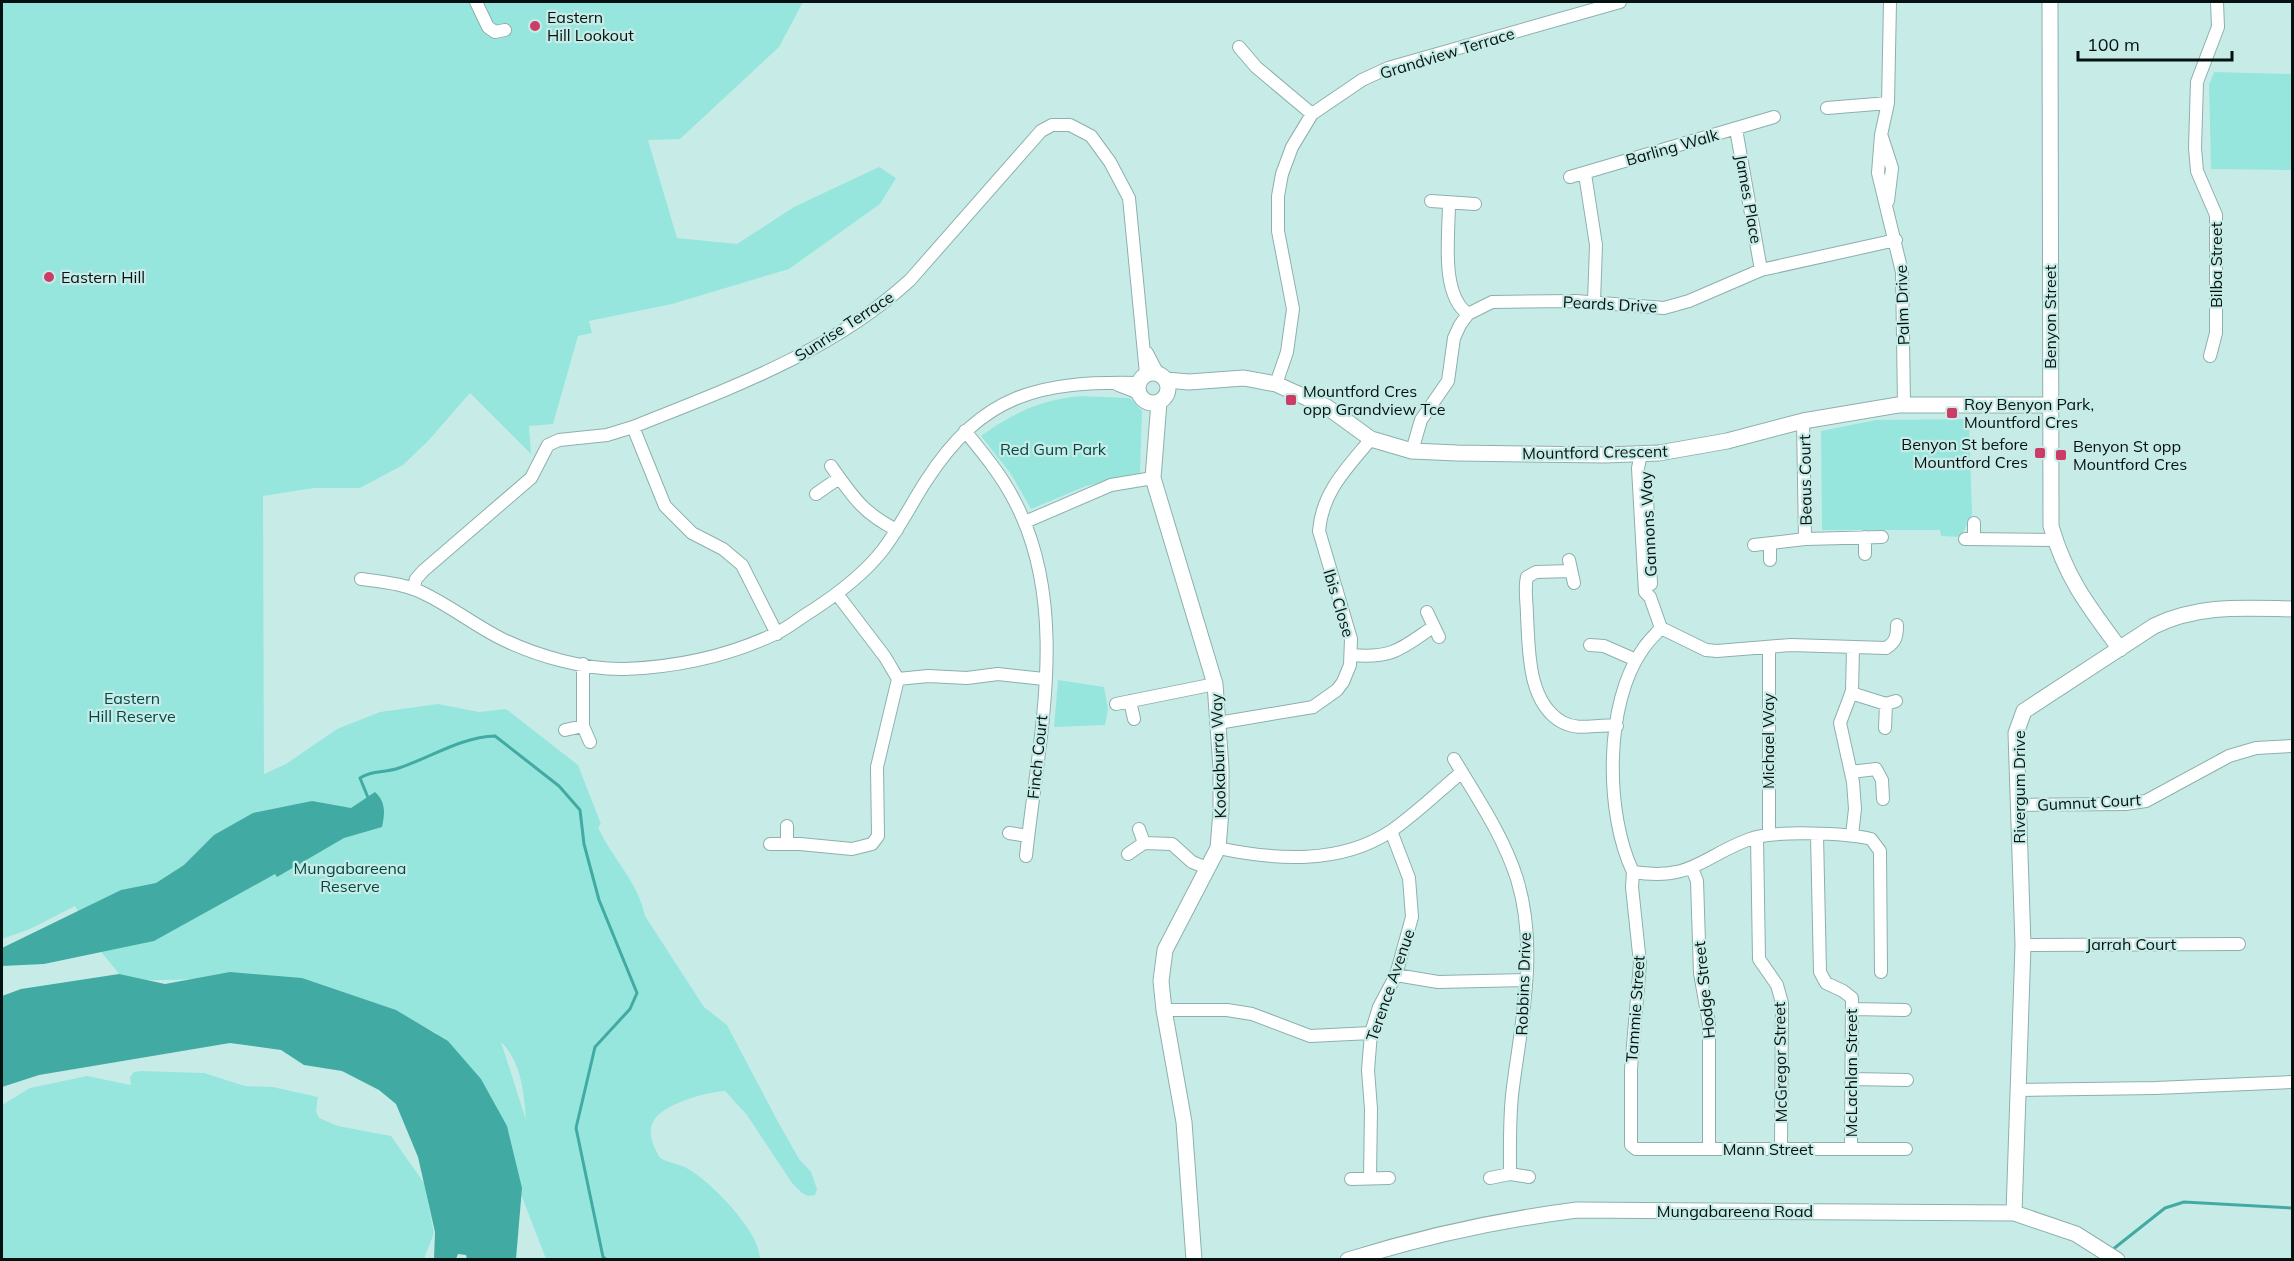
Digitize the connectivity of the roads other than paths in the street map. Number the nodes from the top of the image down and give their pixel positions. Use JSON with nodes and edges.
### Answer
{"nodes":[{"id":1,"x":476,"y":2,"type":"edge"},
{"id":2,"x":1620,"y":2,"type":"edge"},
{"id":3,"x":1890,"y":2,"type":"edge"},
{"id":4,"x":2050,"y":2,"type":"edge"},
{"id":5,"x":2217,"y":2,"type":"edge"},
{"id":6,"x":505,"y":30,"type":"dead end"},
{"id":7,"x":1239,"y":48,"type":"dead end"},
{"id":8,"x":1888,"y":103,"type":"junction"},
{"id":9,"x":1827,"y":108,"type":"dead end"},
{"id":10,"x":1312,"y":114,"type":"junction"},
{"id":11,"x":1774,"y":117,"type":"dead end"},
{"id":12,"x":1736,"y":129,"type":"junction"},
{"id":13,"x":1585,"y":174,"type":"junction"},
{"id":14,"x":1570,"y":177,"type":"dead end"},
{"id":15,"x":1431,"y":201,"type":"dead end"},
{"id":16,"x":1449,"y":203,"type":"junction"},
{"id":17,"x":1475,"y":204,"type":"dead end"},
{"id":18,"x":1896,"y":240,"type":"junction"},
{"id":19,"x":1761,"y":270,"type":"junction"},
{"id":20,"x":1594,"y":302,"type":"junction"},
{"id":21,"x":1468,"y":314,"type":"junction"},
{"id":22,"x":2210,"y":356,"type":"dead end"},
{"id":23,"x":1276,"y":384,"type":"junction"},
{"id":24,"x":1153,"y":387,"type":"junction"},
{"id":25,"x":1904,"y":404,"type":"junction"},
{"id":26,"x":2050,"y":405,"type":"junction"},
{"id":27,"x":1803,"y":421,"type":"junction"},
{"id":28,"x":633,"y":427,"type":"junction"},
{"id":29,"x":965,"y":431,"type":"junction"},
{"id":30,"x":1371,"y":439,"type":"junction"},
{"id":31,"x":1412,"y":451,"type":"junction"},
{"id":32,"x":1641,"y":454,"type":"junction"},
{"id":33,"x":831,"y":466,"type":"dead end"},
{"id":34,"x":839,"y":478,"type":"junction"},
{"id":35,"x":1153,"y":478,"type":"junction"},
{"id":36,"x":816,"y":494,"type":"dead end"},
{"id":37,"x":1025,"y":522,"type":"junction"},
{"id":38,"x":1974,"y":523,"type":"dead end"},
{"id":39,"x":897,"y":530,"type":"junction"},
{"id":40,"x":1865,"y":537,"type":"junction"},
{"id":41,"x":1882,"y":537,"type":"dead end"},
{"id":42,"x":1805,"y":538,"type":"junction"},
{"id":43,"x":2055,"y":540,"type":"junction"},
{"id":44,"x":1754,"y":545,"type":"dead end"},
{"id":45,"x":1770,"y":545,"type":"junction"},
{"id":46,"x":1865,"y":554,"type":"dead end"},
{"id":47,"x":1770,"y":560,"type":"dead end"},
{"id":48,"x":1571,"y":571,"type":"dead end"},
{"id":49,"x":361,"y":579,"type":"dead end"},
{"id":50,"x":413,"y":589,"type":"junction"},
{"id":51,"x":837,"y":594,"type":"junction"},
{"id":52,"x":2292,"y":609,"type":"edge"},
{"id":53,"x":1427,"y":612,"type":"dead end"},
{"id":54,"x":1897,"y":625,"type":"dead end"},
{"id":55,"x":1661,"y":628,"type":"junction"},
{"id":56,"x":777,"y":634,"type":"junction"},
{"id":57,"x":1590,"y":647,"type":"dead end"},
{"id":58,"x":1769,"y":648,"type":"junction"},
{"id":59,"x":1853,"y":648,"type":"junction"},
{"id":60,"x":2120,"y":649,"type":"junction"},
{"id":61,"x":1351,"y":656,"type":"junction"},
{"id":62,"x":1636,"y":660,"type":"junction"},
{"id":63,"x":583,"y":664,"type":"junction"},
{"id":64,"x":898,"y":679,"type":"junction"},
{"id":65,"x":1044,"y":679,"type":"junction"},
{"id":66,"x":1215,"y":684,"type":"junction"},
{"id":67,"x":1851,"y":693,"type":"junction"},
{"id":68,"x":1130,"y":701,"type":"junction"},
{"id":69,"x":1116,"y":704,"type":"dead end"},
{"id":70,"x":1134,"y":719,"type":"dead end"},
{"id":71,"x":1218,"y":723,"type":"junction"},
{"id":72,"x":583,"y":726,"type":"junction"},
{"id":73,"x":1617,"y":726,"type":"junction"},
{"id":74,"x":1885,"y":728,"type":"dead end"},
{"id":75,"x":566,"y":730,"type":"dead end"},
{"id":76,"x":591,"y":742,"type":"dead end"},
{"id":77,"x":2292,"y":746,"type":"edge"},
{"id":78,"x":1454,"y":759,"type":"dead end"},
{"id":79,"x":1462,"y":772,"type":"junction"},
{"id":80,"x":1851,"y":772,"type":"junction"},
{"id":81,"x":1883,"y":799,"type":"dead end"},
{"id":82,"x":2017,"y":805,"type":"junction"},
{"id":83,"x":787,"y":826,"type":"dead end"},
{"id":84,"x":1139,"y":829,"type":"dead end"},
{"id":85,"x":1391,"y":831,"type":"junction"},
{"id":86,"x":1009,"y":833,"type":"dead end"},
{"id":87,"x":1817,"y":835,"type":"junction"},
{"id":88,"x":1852,"y":835,"type":"junction"},
{"id":89,"x":1028,"y":836,"type":"junction"},
{"id":90,"x":1763,"y":836,"type":"junction"},
{"id":91,"x":1144,"y":843,"type":"junction"},
{"id":92,"x":770,"y":844,"type":"dead end"},
{"id":93,"x":787,"y":844,"type":"junction"},
{"id":94,"x":1218,"y":848,"type":"junction"},
{"id":95,"x":1128,"y":854,"type":"dead end"},
{"id":96,"x":1026,"y":856,"type":"dead end"},
{"id":97,"x":1207,"y":868,"type":"junction"},
{"id":98,"x":1692,"y":868,"type":"junction"},
{"id":99,"x":1633,"y":872,"type":"junction"},
{"id":100,"x":2239,"y":944,"type":"dead end"},
{"id":101,"x":2023,"y":945,"type":"junction"},
{"id":102,"x":1881,"y":972,"type":"dead end"},
{"id":103,"x":1396,"y":975,"type":"junction"},
{"id":104,"x":1526,"y":980,"type":"junction"},
{"id":105,"x":1852,"y":1009,"type":"junction"},
{"id":106,"x":1164,"y":1010,"type":"junction"},
{"id":107,"x":1905,"y":1010,"type":"dead end"},
{"id":108,"x":1371,"y":1033,"type":"junction"},
{"id":109,"x":1851,"y":1079,"type":"junction"},
{"id":110,"x":1907,"y":1080,"type":"dead end"},
{"id":111,"x":2292,"y":1082,"type":"edge"},
{"id":112,"x":2017,"y":1090,"type":"junction"},
{"id":113,"x":1631,"y":1145,"type":"joint"},
{"id":114,"x":1709,"y":1148,"type":"junction"},
{"id":115,"x":1781,"y":1149,"type":"junction"},
{"id":116,"x":1851,"y":1149,"type":"junction"},
{"id":117,"x":1906,"y":1149,"type":"dead end"},
{"id":118,"x":1510,"y":1174,"type":"junction"},
{"id":119,"x":1529,"y":1177,"type":"dead end"},
{"id":120,"x":1370,"y":1178,"type":"junction"},
{"id":121,"x":1389,"y":1178,"type":"dead end"},
{"id":122,"x":1490,"y":1178,"type":"dead end"},
{"id":123,"x":1351,"y":1179,"type":"dead end"},
{"id":124,"x":2014,"y":1213,"type":"junction"},
{"id":125,"x":1194,"y":1260,"type":"edge"},
{"id":126,"x":1348,"y":1260,"type":"edge"},
{"id":127,"x":2116,"y":1260,"type":"edge"}],
"edges":[{"from":1,"to":6,"type":"street"},
{"from":2,"to":10,"type":"street","name":"Grandview Terrace"},
{"from":3,"to":8,"type":"street","name":"Palm Drive"},
{"from":4,"to":26,"type":"street","name":"Benyon Street"},
{"from":5,"to":22,"type":"street","name":"Bilba Street"},
{"from":7,"to":10,"type":"street"},
{"from":8,"to":9,"type":"street"},
{"from":8,"to":18,"type":"street","name":"Palm Drive"},
{"from":10,"to":23,"type":"street","name":"Grandview Terrace"},
{"from":11,"to":12,"type":"street","name":"Barling Walk"},
{"from":12,"to":13,"type":"street","name":"Barling Walk"},
{"from":12,"to":19,"type":"street","name":"James Place"},
{"from":13,"to":14,"type":"street","name":"Barling Walk"},
{"from":13,"to":20,"type":"street"},
{"from":15,"to":16,"type":"street"},
{"from":16,"to":17,"type":"street"},
{"from":16,"to":21,"type":"street"},
{"from":18,"to":19,"type":"street","name":"Peards Drive"},
{"from":18,"to":25,"type":"street","name":"Palm Drive"},
{"from":19,"to":20,"type":"street","name":"Peards Drive"},
{"from":20,"to":21,"type":"street","name":"Peards Drive"},
{"from":21,"to":31,"type":"street"},
{"from":23,"to":24,"type":"street","name":"Mountford Crescent"},
{"from":23,"to":30,"type":"street","name":"Mountford Crescent"},
{"from":24,"to":28,"type":"street","name":"Sunrise Terrace"},
{"from":24,"to":29,"type":"street","name":"Mountford Crescent"},
{"from":24,"to":35,"type":"street","name":"Kookaburra Way"},
{"from":25,"to":26,"type":"street","name":"Mountford Crescent"},
{"from":25,"to":27,"type":"street","name":"Mountford Crescent"},
{"from":26,"to":43,"type":"street","name":"Benyon Street"},
{"from":27,"to":32,"type":"street","name":"Mountford Crescent"},
{"from":27,"to":42,"type":"street","name":"Beaus Court"},
{"from":28,"to":50,"type":"street","name":"Sunrise Terrace"},
{"from":28,"to":56,"type":"street"},
{"from":29,"to":37,"type":"street","name":"Finch Court"},
{"from":29,"to":39,"type":"street","name":"Mountford Crescent"},
{"from":30,"to":31,"type":"street","name":"Mountford Crescent"},
{"from":30,"to":61,"type":"street","name":"Ibis Close"},
{"from":31,"to":32,"type":"street","name":"Mountford Crescent"},
{"from":32,"to":55,"type":"street","name":"Gannons Way"},
{"from":33,"to":34,"type":"street"},
{"from":34,"to":36,"type":"street"},
{"from":34,"to":39,"type":"street"},
{"from":35,"to":37,"type":"street"},
{"from":35,"to":66,"type":"street","name":"Kookaburra Way"},
{"from":37,"to":65,"type":"street","name":"Finch Court"},
{"from":38,"to":43,"type":"street"},
{"from":39,"to":51,"type":"street","name":"Mountford Crescent"},
{"from":40,"to":41,"type":"street","name":"Beaus Court"},
{"from":40,"to":42,"type":"street","name":"Beaus Court"},
{"from":40,"to":46,"type":"street"},
{"from":42,"to":45,"type":"street","name":"Beaus Court"},
{"from":43,"to":60,"type":"street","name":"Benyon Street"},
{"from":44,"to":45,"type":"street","name":"Beaus Court"},
{"from":45,"to":47,"type":"street"},
{"from":48,"to":73,"type":"street"},
{"from":49,"to":50,"type":"street","name":"Mountford Crescent"},
{"from":50,"to":63,"type":"street","name":"Mountford Crescent"},
{"from":51,"to":56,"type":"street","name":"Mountford Crescent"},
{"from":51,"to":64,"type":"street"},
{"from":52,"to":60,"type":"street","name":"Rivergum Drive"},
{"from":53,"to":61,"type":"street"},
{"from":54,"to":59,"type":"street"},
{"from":55,"to":58,"type":"street"},
{"from":55,"to":62,"type":"street"},
{"from":56,"to":63,"type":"street","name":"Mountford Crescent"},
{"from":57,"to":62,"type":"street"},
{"from":58,"to":59,"type":"street"},
{"from":58,"to":90,"type":"street","name":"Michael Way"},
{"from":59,"to":67,"type":"street"},
{"from":60,"to":82,"type":"street","name":"Rivergum Drive"},
{"from":61,"to":71,"type":"street","name":"Ibis Close"},
{"from":62,"to":73,"type":"street"},
{"from":63,"to":72,"type":"street"},
{"from":64,"to":65,"type":"street"},
{"from":64,"to":93,"type":"street"},
{"from":65,"to":89,"type":"street","name":"Finch Court"},
{"from":66,"to":68,"type":"street"},
{"from":66,"to":71,"type":"street","name":"Kookaburra Way"},
{"from":67,"to":74,"type":"street"},
{"from":67,"to":80,"type":"street"},
{"from":68,"to":69,"type":"street"},
{"from":68,"to":70,"type":"street"},
{"from":71,"to":94,"type":"street","name":"Kookaburra Way"},
{"from":72,"to":75,"type":"street"},
{"from":72,"to":76,"type":"street"},
{"from":73,"to":99,"type":"street"},
{"from":77,"to":82,"type":"street","name":"Gumnut Court"},
{"from":78,"to":79,"type":"street","name":"Robbins Drive"},
{"from":79,"to":85,"type":"street"},
{"from":79,"to":104,"type":"street","name":"Robbins Drive"},
{"from":80,"to":81,"type":"street"},
{"from":80,"to":88,"type":"street"},
{"from":82,"to":101,"type":"street","name":"Rivergum Drive"},
{"from":83,"to":93,"type":"street"},
{"from":84,"to":91,"type":"street"},
{"from":85,"to":94,"type":"street"},
{"from":85,"to":103,"type":"street","name":"Terence Avenue"},
{"from":86,"to":89,"type":"street"},
{"from":87,"to":88,"type":"street"},
{"from":87,"to":90,"type":"street"},
{"from":87,"to":105,"type":"street","name":"McLachlan Street"},
{"from":88,"to":102,"type":"street"},
{"from":89,"to":96,"type":"street","name":"Finch Court"},
{"from":90,"to":98,"type":"street"},
{"from":90,"to":115,"type":"street","name":"McGregor Street"},
{"from":91,"to":95,"type":"street"},
{"from":91,"to":97,"type":"street"},
{"from":92,"to":93,"type":"street"},
{"from":94,"to":97,"type":"street","name":"Kookaburra Way"},
{"from":97,"to":106,"type":"street","name":"Kookaburra Way"},
{"from":98,"to":99,"type":"street"},
{"from":98,"to":114,"type":"street","name":"Hodge Street"},
{"from":99,"to":113,"type":"street","name":"Tammie Street"},
{"from":100,"to":101,"type":"street","name":"Jarrah Court"},
{"from":101,"to":112,"type":"street","name":"Rivergum Drive"},
{"from":103,"to":104,"type":"street"},
{"from":103,"to":108,"type":"street","name":"Terence Avenue"},
{"from":104,"to":118,"type":"street","name":"Robbins Drive"},
{"from":105,"to":107,"type":"street"},
{"from":105,"to":109,"type":"street","name":"McLachlan Street"},
{"from":106,"to":108,"type":"street"},
{"from":106,"to":125,"type":"street","name":"Kookaburra Way"},
{"from":108,"to":120,"type":"street","name":"Terence Avenue"},
{"from":109,"to":110,"type":"street"},
{"from":109,"to":116,"type":"street","name":"McLachlan Street"},
{"from":111,"to":112,"type":"street"},
{"from":112,"to":124,"type":"street","name":"Rivergum Drive"},
{"from":113,"to":114,"type":"street","name":"Mann Street"},
{"from":114,"to":115,"type":"street","name":"Mann Street"},
{"from":115,"to":116,"type":"street","name":"Mann Street"},
{"from":116,"to":117,"type":"street","name":"Mann Street"},
{"from":118,"to":119,"type":"street"},
{"from":118,"to":122,"type":"street"},
{"from":120,"to":121,"type":"street"},
{"from":120,"to":123,"type":"street"},
{"from":124,"to":126,"type":"street","name":"Mungabareena Road"},
{"from":124,"to":127,"type":"street","name":"Mungabareena Road"}]}
